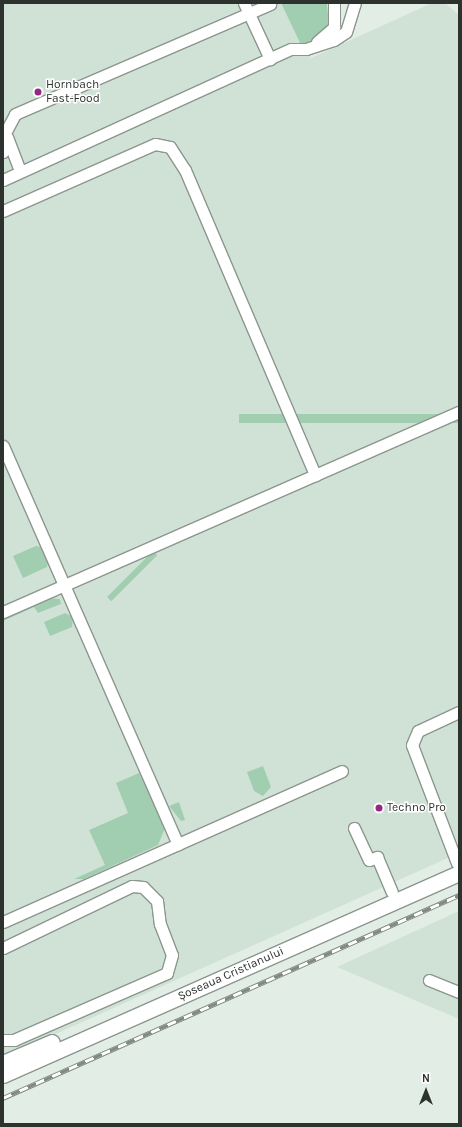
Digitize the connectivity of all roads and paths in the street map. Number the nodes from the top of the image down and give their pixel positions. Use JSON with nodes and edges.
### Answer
{"nodes":[{"id":1,"x":334,"y":3,"type":"edge"},
{"id":2,"x":355,"y":3,"type":"edge"},
{"id":3,"x":270,"y":4,"type":"edge"},
{"id":4,"x":247,"y":8,"type":"edge"},
{"id":5,"x":306,"y":49,"type":"junction"},
{"id":6,"x":270,"y":59,"type":"junction"},
{"id":7,"x":5,"y":133,"type":"junction"},
{"id":8,"x":3,"y":152,"type":"edge"},
{"id":9,"x":20,"y":172,"type":"junction"},
{"id":10,"x":3,"y":180,"type":"edge"},
{"id":11,"x":3,"y":211,"type":"edge"},
{"id":12,"x":459,"y":412,"type":"edge"},
{"id":13,"x":3,"y":446,"type":"edge"},
{"id":14,"x":315,"y":475,"type":"junction"},
{"id":15,"x":66,"y":584,"type":"junction"},
{"id":16,"x":3,"y":612,"type":"edge"},
{"id":17,"x":459,"y":712,"type":"edge"},
{"id":18,"x":342,"y":771,"type":"dead end"},
{"id":19,"x":354,"y":828,"type":"dead end"},
{"id":20,"x":178,"y":844,"type":"junction"},
{"id":21,"x":458,"y":866,"type":"edge"},
{"id":22,"x":392,"y":892,"type":"junction"},
{"id":23,"x":3,"y":922,"type":"edge"},
{"id":24,"x":3,"y":948,"type":"edge"},
{"id":25,"x":429,"y":980,"type":"dead end"},
{"id":26,"x":459,"y":992,"type":"edge"},
{"id":27,"x":3,"y":1040,"type":"edge"},
{"id":28,"x":3,"y":1063,"type":"edge"},
{"id":29,"x":3,"y":1075,"type":"edge"}],
"edges":[{"from":1,"to":5,"type":"street"},
{"from":2,"to":5,"type":"street"},
{"from":3,"to":4,"type":"street"},
{"from":4,"to":6,"type":"street"},
{"from":4,"to":7,"type":"street"},
{"from":5,"to":6,"type":"street"},
{"from":6,"to":9,"type":"street"},
{"from":7,"to":8,"type":"street"},
{"from":7,"to":9,"type":"street"},
{"from":9,"to":10,"type":"street"},
{"from":11,"to":14,"type":"street"},
{"from":12,"to":14,"type":"street"},
{"from":13,"to":15,"type":"street"},
{"from":14,"to":15,"type":"street"},
{"from":15,"to":16,"type":"street"},
{"from":15,"to":20,"type":"street"},
{"from":17,"to":21,"type":"street"},
{"from":18,"to":20,"type":"street"},
{"from":19,"to":22,"type":"street"},
{"from":20,"to":23,"type":"street"},
{"from":21,"to":22,"type":"main road","name":"Șoseaua Cristianului"},
{"from":21,"to":29,"type":"main road","name":"Șoseaua Cristianului"},
{"from":22,"to":28,"type":"main road","name":"Șoseaua Cristianului"},
{"from":24,"to":27,"type":"street"},
{"from":25,"to":26,"type":"street"}]}
